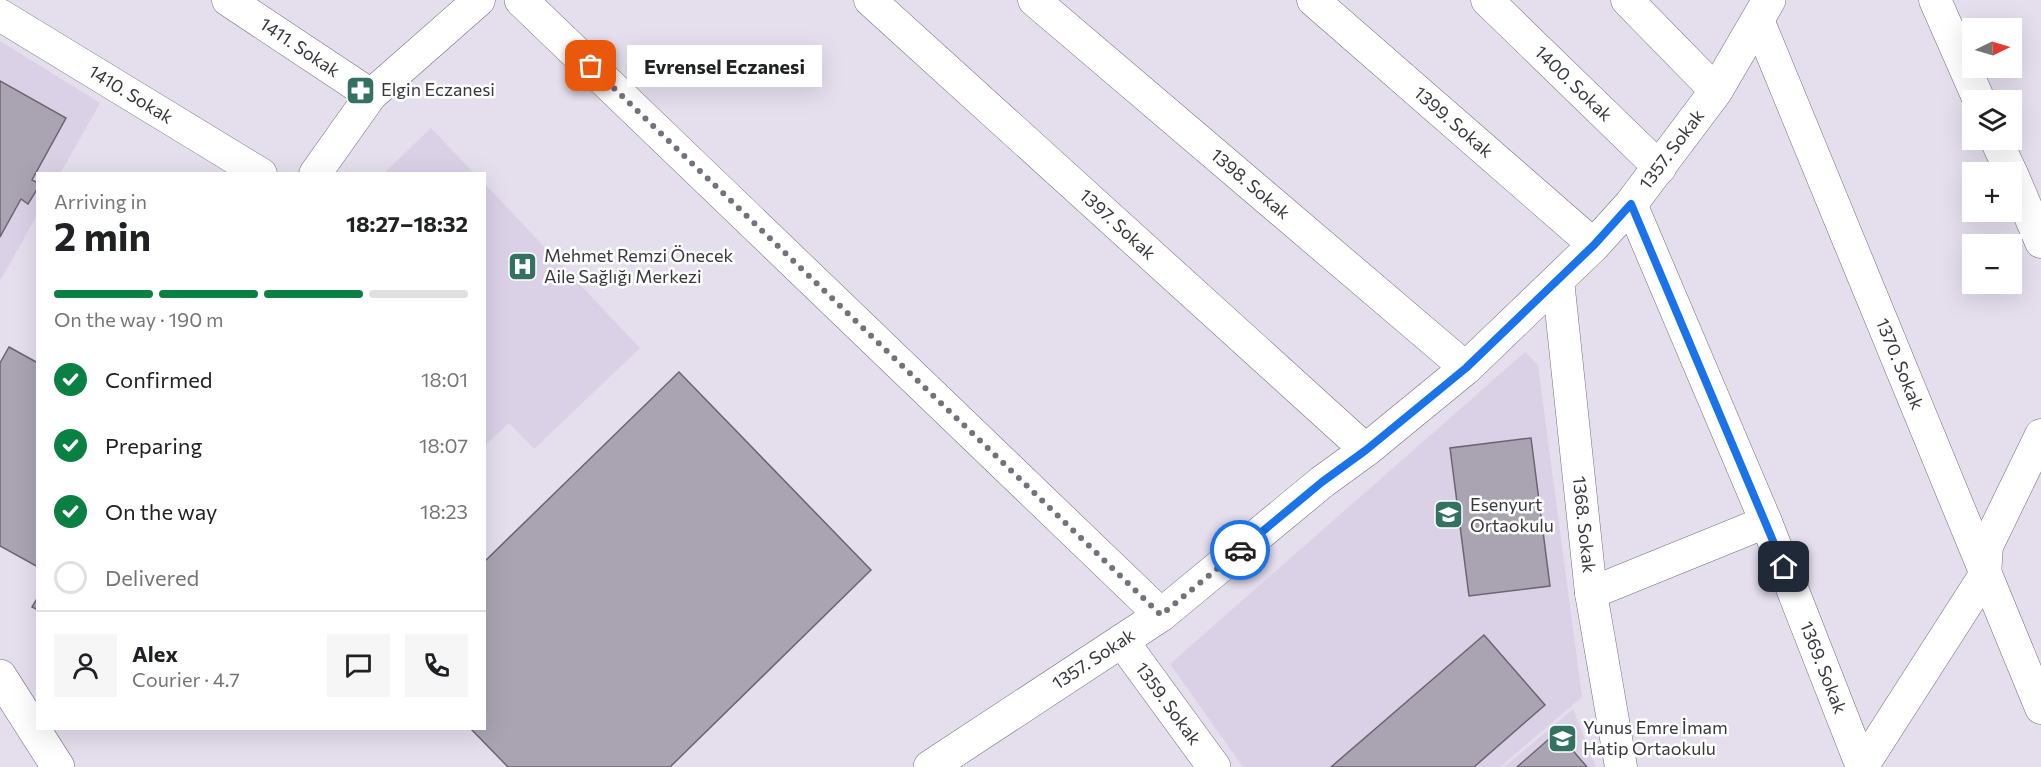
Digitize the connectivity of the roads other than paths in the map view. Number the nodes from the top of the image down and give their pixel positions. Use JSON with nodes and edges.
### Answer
{"nodes":[{"id":1,"x":228,"y":0,"type":"edge"},
{"id":2,"x":479,"y":0,"type":"edge"},
{"id":3,"x":521,"y":0,"type":"edge"},
{"id":4,"x":1034,"y":0,"type":"edge"},
{"id":5,"x":1313,"y":0,"type":"edge"},
{"id":6,"x":1488,"y":0,"type":"edge"},
{"id":7,"x":1627,"y":0,"type":"edge"},
{"id":8,"x":1935,"y":0,"type":"edge"},
{"id":9,"x":874,"y":1,"type":"edge"},
{"id":10,"x":1763,"y":10,"type":"edge"},
{"id":11,"x":0,"y":15,"type":"edge"},
{"id":12,"x":1975,"y":90,"type":"edge"},
{"id":13,"x":1716,"y":91,"type":"junction"},
{"id":14,"x":371,"y":95,"type":"junction"},
{"id":15,"x":1660,"y":168,"type":"junction"},
{"id":16,"x":258,"y":172,"type":"edge"},
{"id":17,"x":316,"y":172,"type":"edge"},
{"id":18,"x":2022,"y":198,"type":"edge"},
{"id":19,"x":1631,"y":204,"type":"junction"},
{"id":20,"x":2041,"y":242,"type":"edge"},
{"id":21,"x":1594,"y":245,"type":"junction"},
{"id":22,"x":1558,"y":280,"type":"junction"},
{"id":23,"x":1466,"y":368,"type":"junction"},
{"id":24,"x":2041,"y":435,"type":"edge"},
{"id":25,"x":1366,"y":450,"type":"junction"},
{"id":26,"x":1766,"y":522,"type":"junction"},
{"id":27,"x":1985,"y":575,"type":"junction"},
{"id":28,"x":1591,"y":593,"type":"junction"},
{"id":29,"x":1161,"y":615,"type":"junction"},
{"id":30,"x":1122,"y":640,"type":"junction"},
{"id":31,"x":0,"y":676,"type":"edge"},
{"id":32,"x":2041,"y":708,"type":"edge"},
{"id":33,"x":58,"y":767,"type":"edge"},
{"id":34,"x":930,"y":767,"type":"edge"},
{"id":35,"x":1214,"y":767,"type":"edge"},
{"id":36,"x":1620,"y":767,"type":"edge"}],
"edges":[{"from":1,"to":14,"type":"street","name":"1411. Sokak"},
{"from":2,"to":14,"type":"street"},
{"from":3,"to":29,"type":"street"},
{"from":4,"to":23,"type":"street","name":"1398. Sokak"},
{"from":5,"to":21,"type":"street","name":"1399. Sokak"},
{"from":6,"to":15,"type":"street","name":"1400. Sokak"},
{"from":7,"to":13,"type":"street"},
{"from":8,"to":12,"type":"street"},
{"from":9,"to":25,"type":"street","name":"1397. Sokak"},
{"from":10,"to":13,"type":"street","name":"1357. Sokak"},
{"from":10,"to":27,"type":"street","name":"1370. Sokak"},
{"from":11,"to":16,"type":"street","name":"1410. Sokak"},
{"from":13,"to":15,"type":"street","name":"1357. Sokak"},
{"from":14,"to":17,"type":"street"},
{"from":15,"to":19,"type":"street","name":"1357. Sokak"},
{"from":18,"to":20,"type":"street"},
{"from":19,"to":21,"type":"street","name":"1357. Sokak"},
{"from":19,"to":26,"type":"street","name":"1369. Sokak"},
{"from":21,"to":22,"type":"street","name":"1357. Sokak"},
{"from":22,"to":23,"type":"street","name":"1357. Sokak"},
{"from":22,"to":28,"type":"street","name":"1368. Sokak"},
{"from":23,"to":25,"type":"street","name":"1357. Sokak"},
{"from":24,"to":27,"type":"street","name":"1369. Sokak"},
{"from":25,"to":29,"type":"street","name":"1357. Sokak"},
{"from":26,"to":27,"type":"street","name":"1369. Sokak"},
{"from":26,"to":28,"type":"street"},
{"from":27,"to":32,"type":"street","name":"1370. Sokak"},
{"from":28,"to":36,"type":"street","name":"1368. Sokak"},
{"from":29,"to":30,"type":"street","name":"1357. Sokak"},
{"from":30,"to":34,"type":"street","name":"1357. Sokak"},
{"from":30,"to":35,"type":"street","name":"1359. Sokak"},
{"from":31,"to":33,"type":"street"}]}
